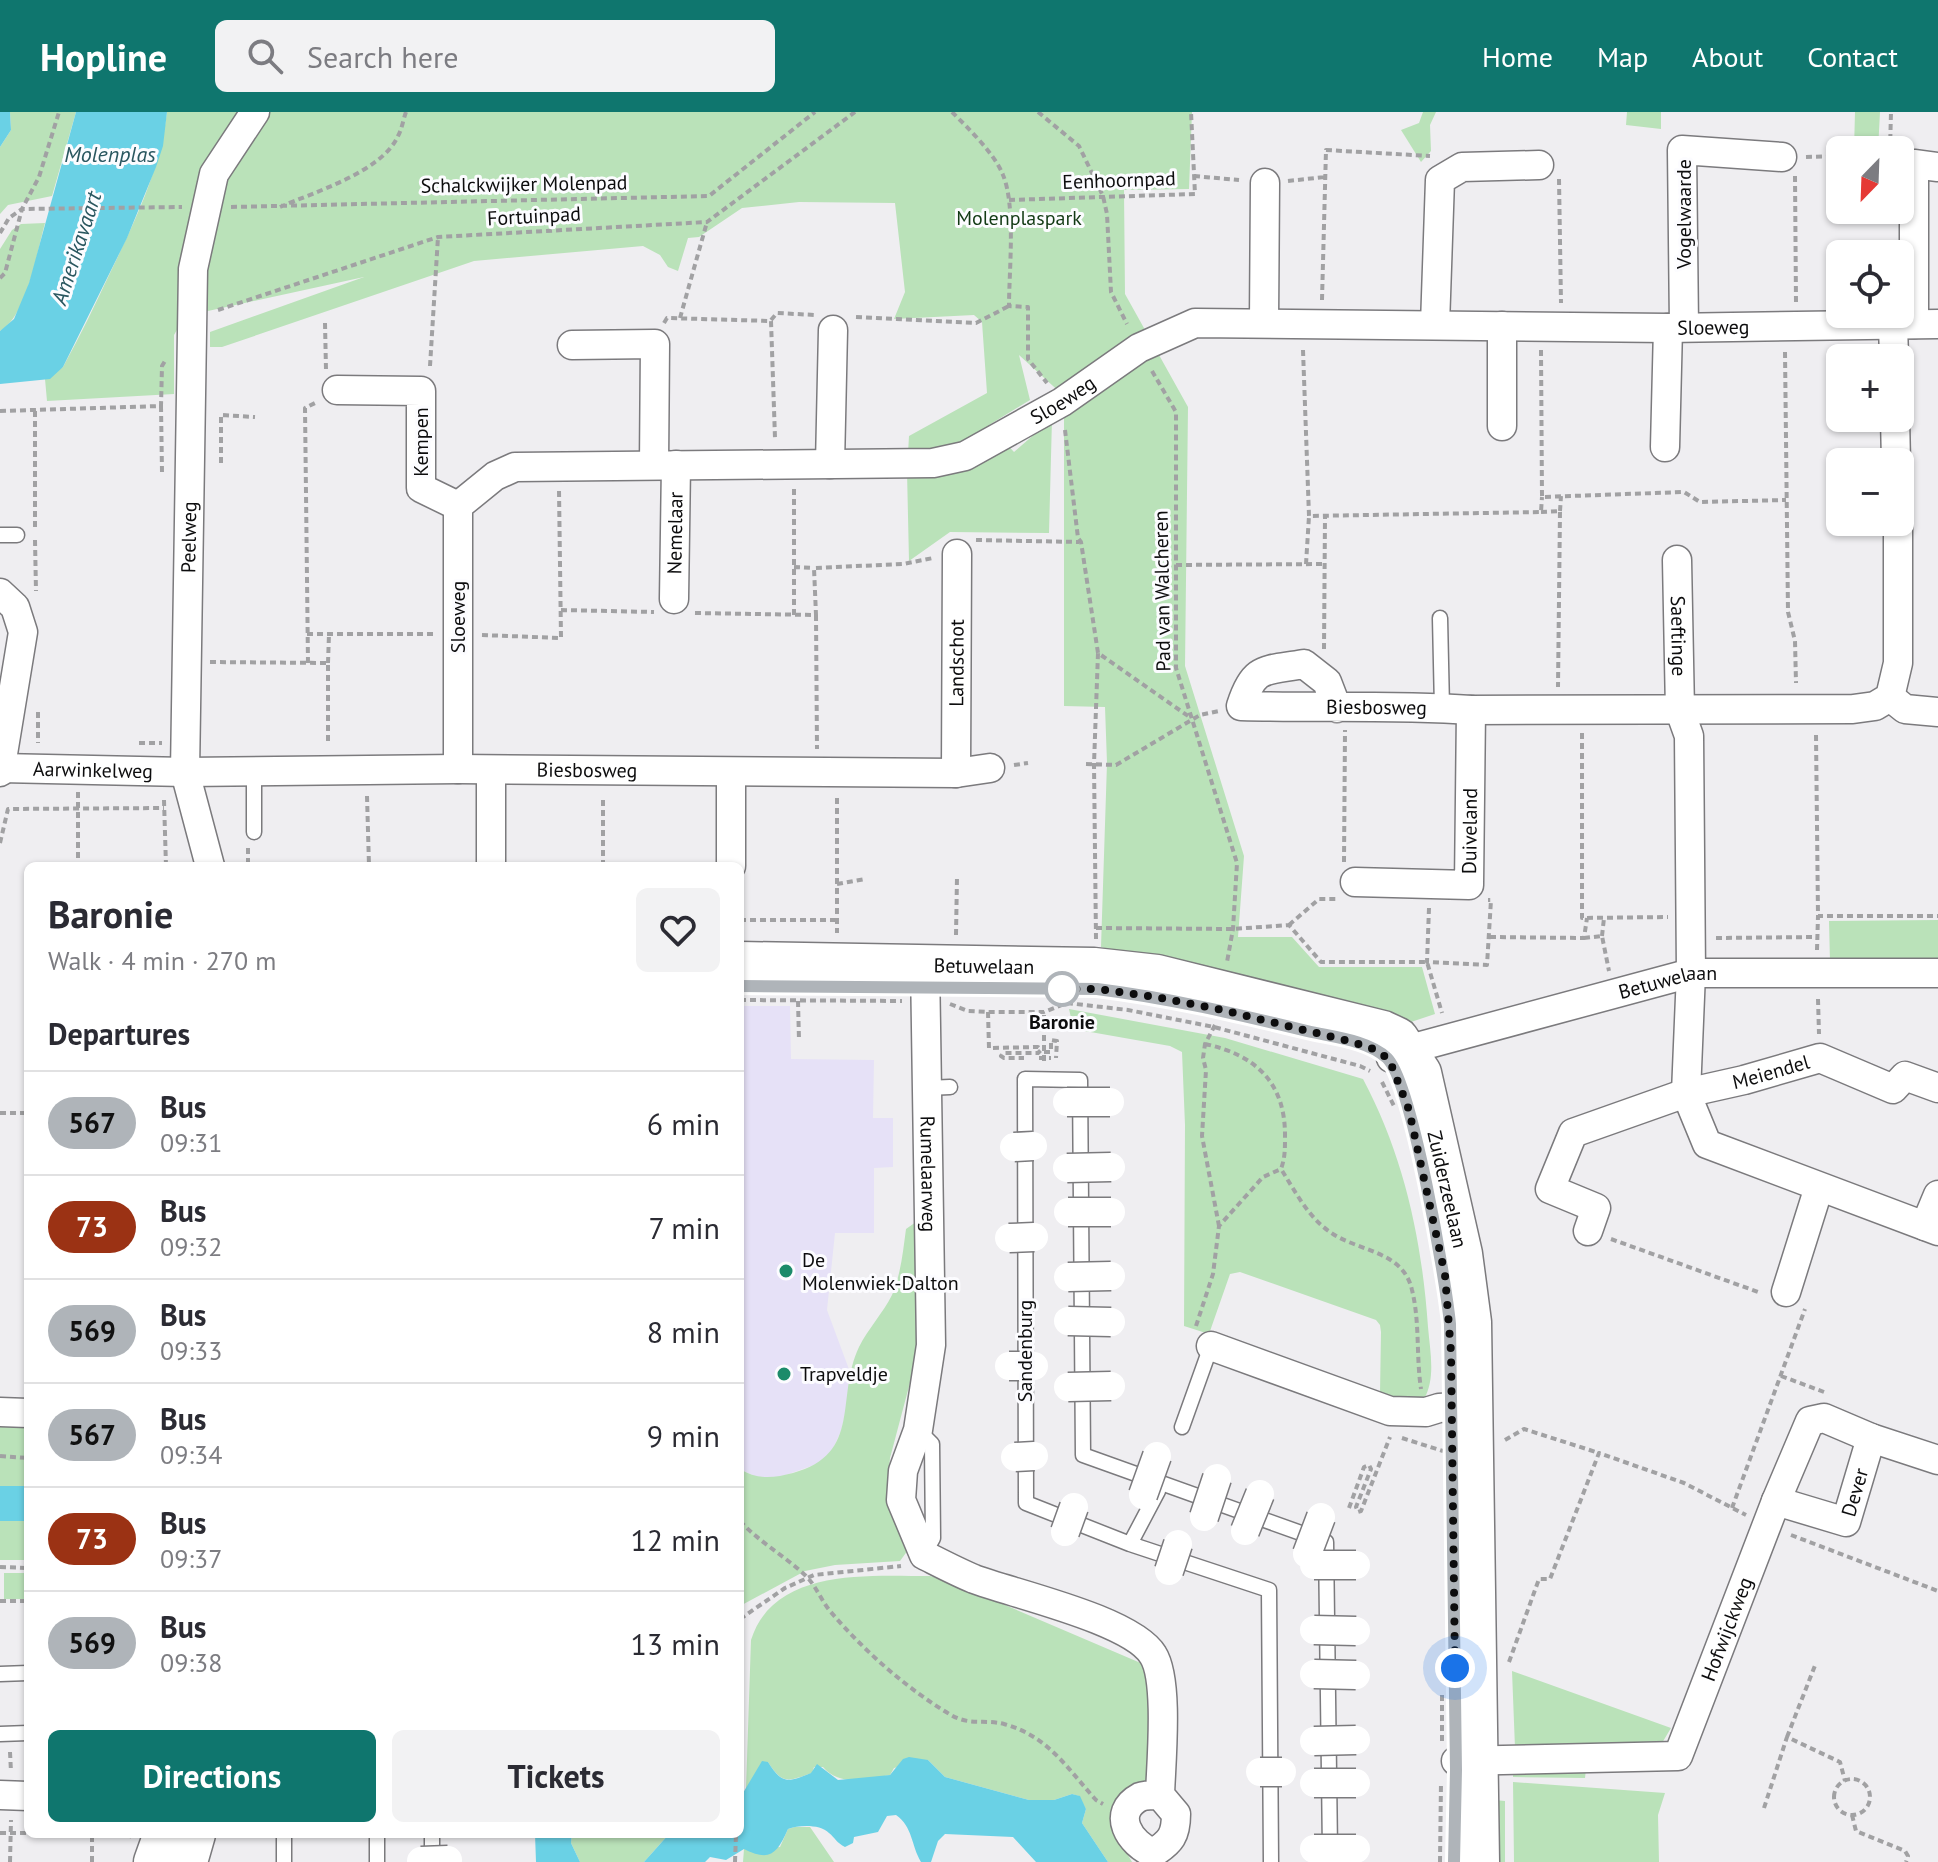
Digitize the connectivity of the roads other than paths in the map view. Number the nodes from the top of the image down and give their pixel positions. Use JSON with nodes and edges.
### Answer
{"nodes":[{"id":1,"x":255,"y":112,"type":"edge"},
{"id":2,"x":1788,"y":157,"type":"road end"},
{"id":3,"x":1539,"y":165,"type":"road end"},
{"id":4,"x":1938,"y":167,"type":"edge"},
{"id":5,"x":1265,"y":183,"type":"road end"},
{"id":6,"x":837,"y":321,"type":"road end"},
{"id":7,"x":1264,"y":322,"type":"junction"},
{"id":8,"x":1915,"y":324,"type":"edge"},
{"id":9,"x":1435,"y":325,"type":"junction"},
{"id":10,"x":1502,"y":326,"type":"junction"},
{"id":11,"x":1676,"y":327,"type":"junction"},
{"id":12,"x":1903,"y":344,"type":"edge"},
{"id":13,"x":572,"y":345,"type":"dead end"},
{"id":14,"x":332,"y":386,"type":"road end"},
{"id":15,"x":1502,"y":426,"type":"dead end"},
{"id":16,"x":1665,"y":447,"type":"dead end"},
{"id":17,"x":830,"y":464,"type":"junction"},
{"id":18,"x":665,"y":465,"type":"junction"},
{"id":19,"x":458,"y":506,"type":"junction"},
{"id":20,"x":0,"y":535,"type":"edge"},
{"id":21,"x":17,"y":535,"type":"dead end"},
{"id":22,"x":1898,"y":536,"type":"edge"},
{"id":23,"x":957,"y":554,"type":"road end"},
{"id":24,"x":1677,"y":560,"type":"dead end"},
{"id":25,"x":0,"y":593,"type":"edge"},
{"id":26,"x":671,"y":608,"type":"road end"},
{"id":27,"x":1440,"y":618,"type":"dead end"},
{"id":28,"x":1890,"y":697,"type":"junction"},
{"id":29,"x":1341,"y":708,"type":"junction"},
{"id":30,"x":1442,"y":708,"type":"junction"},
{"id":31,"x":1471,"y":710,"type":"junction"},
{"id":32,"x":1680,"y":711,"type":"junction"},
{"id":33,"x":1938,"y":712,"type":"edge"},
{"id":34,"x":990,"y":768,"type":"dead end"},
{"id":35,"x":458,"y":769,"type":"junction"},
{"id":36,"x":0,"y":770,"type":"edge"},
{"id":37,"x":491,"y":770,"type":"junction"},
{"id":38,"x":175,"y":771,"type":"junction"},
{"id":39,"x":254,"y":771,"type":"junction"},
{"id":40,"x":731,"y":772,"type":"junction"},
{"id":41,"x":956,"y":773,"type":"junction"},
{"id":42,"x":254,"y":832,"type":"dead end"},
{"id":43,"x":209,"y":862,"type":"edge"},
{"id":44,"x":491,"y":862,"type":"edge"},
{"id":45,"x":731,"y":862,"type":"edge"},
{"id":46,"x":1348,"y":883,"type":"road end"},
{"id":47,"x":744,"y":962,"type":"edge"},
{"id":48,"x":1691,"y":973,"type":"junction"},
{"id":49,"x":1938,"y":973,"type":"edge"},
{"id":50,"x":933,"y":974,"type":"junction"},
{"id":51,"x":744,"y":986,"type":"edge"},
{"id":52,"x":1397,"y":1054,"type":"junction"},
{"id":53,"x":1938,"y":1088,"type":"edge"},
{"id":54,"x":1686,"y":1093,"type":"junction"},
{"id":55,"x":1067,"y":1102,"type":"dead end"},
{"id":56,"x":1110,"y":1102,"type":"dead end"},
{"id":57,"x":1111,"y":1167,"type":"dead end"},
{"id":58,"x":1067,"y":1168,"type":"dead end"},
{"id":59,"x":1819,"y":1187,"type":"junction"},
{"id":60,"x":1938,"y":1195,"type":"edge"},
{"id":61,"x":1068,"y":1212,"type":"dead end"},
{"id":62,"x":1111,"y":1212,"type":"dead end"},
{"id":63,"x":1932,"y":1228,"type":"edge"},
{"id":64,"x":1588,"y":1231,"type":"road end"},
{"id":65,"x":1111,"y":1276,"type":"dead end"},
{"id":66,"x":1068,"y":1277,"type":"dead end"},
{"id":67,"x":1784,"y":1296,"type":"road end"},
{"id":68,"x":1068,"y":1321,"type":"dead end"},
{"id":69,"x":1111,"y":1322,"type":"dead end"},
{"id":70,"x":1207,"y":1356,"type":"joint"},
{"id":71,"x":1111,"y":1386,"type":"dead end"},
{"id":72,"x":1068,"y":1387,"type":"dead end"},
{"id":73,"x":1447,"y":1408,"type":"junction"},
{"id":74,"x":0,"y":1412,"type":"edge"},
{"id":75,"x":24,"y":1413,"type":"edge"},
{"id":76,"x":1182,"y":1427,"type":"dead end"},
{"id":77,"x":1871,"y":1438,"type":"junction"},
{"id":78,"x":1938,"y":1460,"type":"edge"},
{"id":79,"x":1158,"y":1474,"type":"junction"},
{"id":80,"x":1217,"y":1478,"type":"dead end"},
{"id":81,"x":1260,"y":1494,"type":"dead end"},
{"id":82,"x":1772,"y":1514,"type":"junction"},
{"id":83,"x":1204,"y":1517,"type":"dead end"},
{"id":84,"x":1321,"y":1517,"type":"dead end"},
{"id":85,"x":1245,"y":1531,"type":"dead end"},
{"id":86,"x":1130,"y":1544,"type":"junction"},
{"id":87,"x":1356,"y":1565,"type":"dead end"},
{"id":88,"x":1314,"y":1630,"type":"dead end"},
{"id":89,"x":1356,"y":1631,"type":"dead end"},
{"id":90,"x":24,"y":1673,"type":"edge"},
{"id":91,"x":0,"y":1674,"type":"edge"},
{"id":92,"x":1314,"y":1674,"type":"dead end"},
{"id":93,"x":1356,"y":1675,"type":"dead end"},
{"id":94,"x":1356,"y":1740,"type":"dead end"},
{"id":95,"x":1314,"y":1741,"type":"dead end"},
{"id":96,"x":1454,"y":1761,"type":"junction"},
{"id":97,"x":1314,"y":1783,"type":"dead end"},
{"id":98,"x":1356,"y":1783,"type":"dead end"},
{"id":99,"x":1160,"y":1795,"type":"junction"},
{"id":100,"x":194,"y":1838,"type":"edge"},
{"id":101,"x":284,"y":1838,"type":"edge"},
{"id":102,"x":377,"y":1838,"type":"edge"},
{"id":103,"x":432,"y":1838,"type":"edge"},
{"id":104,"x":1356,"y":1849,"type":"dead end"},
{"id":105,"x":1322,"y":1855,"type":"edge"},
{"id":106,"x":434,"y":1861,"type":"edge"},
{"id":107,"x":187,"y":1862,"type":"edge"},
{"id":108,"x":284,"y":1862,"type":"edge"},
{"id":109,"x":377,"y":1862,"type":"edge"},
{"id":110,"x":1271,"y":1862,"type":"edge"},
{"id":111,"x":1454,"y":1862,"type":"edge"},
{"id":112,"x":1479,"y":1862,"type":"edge"}],
"edges":[{"from":1,"to":38,"type":"street","name":"Peelweg"},
{"from":2,"to":11,"type":"street","name":"Vogelwaarde"},
{"from":3,"to":9,"type":"street"},
{"from":4,"to":8,"type":"street"},
{"from":5,"to":7,"type":"street"},
{"from":6,"to":17,"type":"street"},
{"from":7,"to":9,"type":"street","name":"Sloeweg"},
{"from":7,"to":17,"type":"street","name":"Sloeweg"},
{"from":8,"to":11,"type":"street","name":"Sloeweg"},
{"from":8,"to":12,"type":"street"},
{"from":9,"to":10,"type":"street","name":"Sloeweg"},
{"from":10,"to":11,"type":"street","name":"Sloeweg"},
{"from":10,"to":15,"type":"street"},
{"from":11,"to":16,"type":"street"},
{"from":13,"to":18,"type":"street"},
{"from":14,"to":19,"type":"street","name":"Kempen"},
{"from":17,"to":18,"type":"street","name":"Sloeweg"},
{"from":18,"to":19,"type":"street","name":"Sloeweg"},
{"from":18,"to":26,"type":"street","name":"Nemelaar"},
{"from":19,"to":35,"type":"street","name":"Sloeweg"},
{"from":20,"to":21,"type":"lane"},
{"from":22,"to":28,"type":"street"},
{"from":23,"to":41,"type":"street","name":"Landschot"},
{"from":24,"to":32,"type":"street","name":"Saeftinge"},
{"from":25,"to":36,"type":"street","name":"Aarwinkelweg"},
{"from":27,"to":30,"type":"lane"},
{"from":28,"to":32,"type":"street","name":"Biesbosweg"},
{"from":28,"to":33,"type":"street"},
{"from":29,"to":29,"type":"street","name":"Biesbosweg"},
{"from":29,"to":30,"type":"street","name":"Biesbosweg"},
{"from":30,"to":31,"type":"street","name":"Biesbosweg"},
{"from":31,"to":32,"type":"street","name":"Biesbosweg"},
{"from":31,"to":46,"type":"street","name":"Duiveland"},
{"from":32,"to":48,"type":"street"},
{"from":34,"to":41,"type":"street","name":"Biesbosweg"},
{"from":35,"to":37,"type":"street","name":"Biesbosweg"},
{"from":35,"to":39,"type":"street","name":"Biesbosweg"},
{"from":36,"to":38,"type":"street","name":"Aarwinkelweg"},
{"from":37,"to":40,"type":"street","name":"Biesbosweg"},
{"from":37,"to":44,"type":"street"},
{"from":38,"to":39,"type":"street","name":"Biesbosweg"},
{"from":38,"to":43,"type":"street","name":"Peelweg"},
{"from":39,"to":42,"type":"lane"},
{"from":40,"to":41,"type":"street","name":"Biesbosweg"},
{"from":40,"to":45,"type":"street"},
{"from":47,"to":50,"type":"street","name":"Betuwelaan"},
{"from":48,"to":49,"type":"street","name":"Betuwelaan"},
{"from":48,"to":52,"type":"street","name":"Betuwelaan"},
{"from":48,"to":54,"type":"street"},
{"from":50,"to":51,"type":"street","name":"Betuwelaan"},
{"from":50,"to":52,"type":"street","name":"Betuwelaan"},
{"from":50,"to":99,"type":"street","name":"Rumelaarweg"},
{"from":52,"to":73,"type":"street","name":"Zuiderzeelaan"},
{"from":53,"to":54,"type":"street","name":"Meiendel"},
{"from":54,"to":59,"type":"street"},
{"from":54,"to":64,"type":"street"},
{"from":55,"to":56,"type":"street","bridge":true},
{"from":57,"to":58,"type":"street","bridge":true},
{"from":59,"to":63,"type":"street"},
{"from":59,"to":67,"type":"street"},
{"from":60,"to":63,"type":"street"},
{"from":61,"to":62,"type":"street","bridge":true},
{"from":65,"to":66,"type":"street","bridge":true},
{"from":68,"to":69,"type":"street","bridge":true},
{"from":70,"to":73,"type":"street"},
{"from":70,"to":76,"type":"lane"},
{"from":71,"to":72,"type":"street","bridge":true},
{"from":73,"to":96,"type":"street","name":"Zuiderzeelaan"},
{"from":74,"to":75,"type":"street"},
{"from":77,"to":78,"type":"street","name":"Hofwijckweg"},
{"from":77,"to":82,"type":"street","name":"Dever"},
{"from":77,"to":82,"type":"street","name":"Hofwijckweg"},
{"from":79,"to":86,"type":"lane"},
{"from":79,"to":86,"type":"lane","name":"Sandenburg"},
{"from":79,"to":105,"type":"lane"},
{"from":80,"to":83,"type":"street","bridge":true},
{"from":81,"to":85,"type":"street","bridge":true},
{"from":82,"to":96,"type":"street","name":"Hofwijckweg"},
{"from":84,"to":87,"type":"street","bridge":true},
{"from":86,"to":110,"type":"lane","name":"Sandenburg"},
{"from":88,"to":89,"type":"street","bridge":true},
{"from":90,"to":91,"type":"lane"},
{"from":92,"to":93,"type":"street","bridge":true},
{"from":94,"to":95,"type":"street","bridge":true},
{"from":96,"to":111,"type":"street","name":"Zuiderzeelaan"},
{"from":96,"to":112,"type":"street","name":"Zuiderzeelaan"},
{"from":97,"to":98,"type":"street","bridge":true},
{"from":99,"to":99,"type":"street"},
{"from":100,"to":107,"type":"street"},
{"from":101,"to":108,"type":"lane"},
{"from":102,"to":109,"type":"lane"},
{"from":103,"to":106,"type":"lane"},
{"from":104,"to":105,"type":"street","bridge":true}]}
